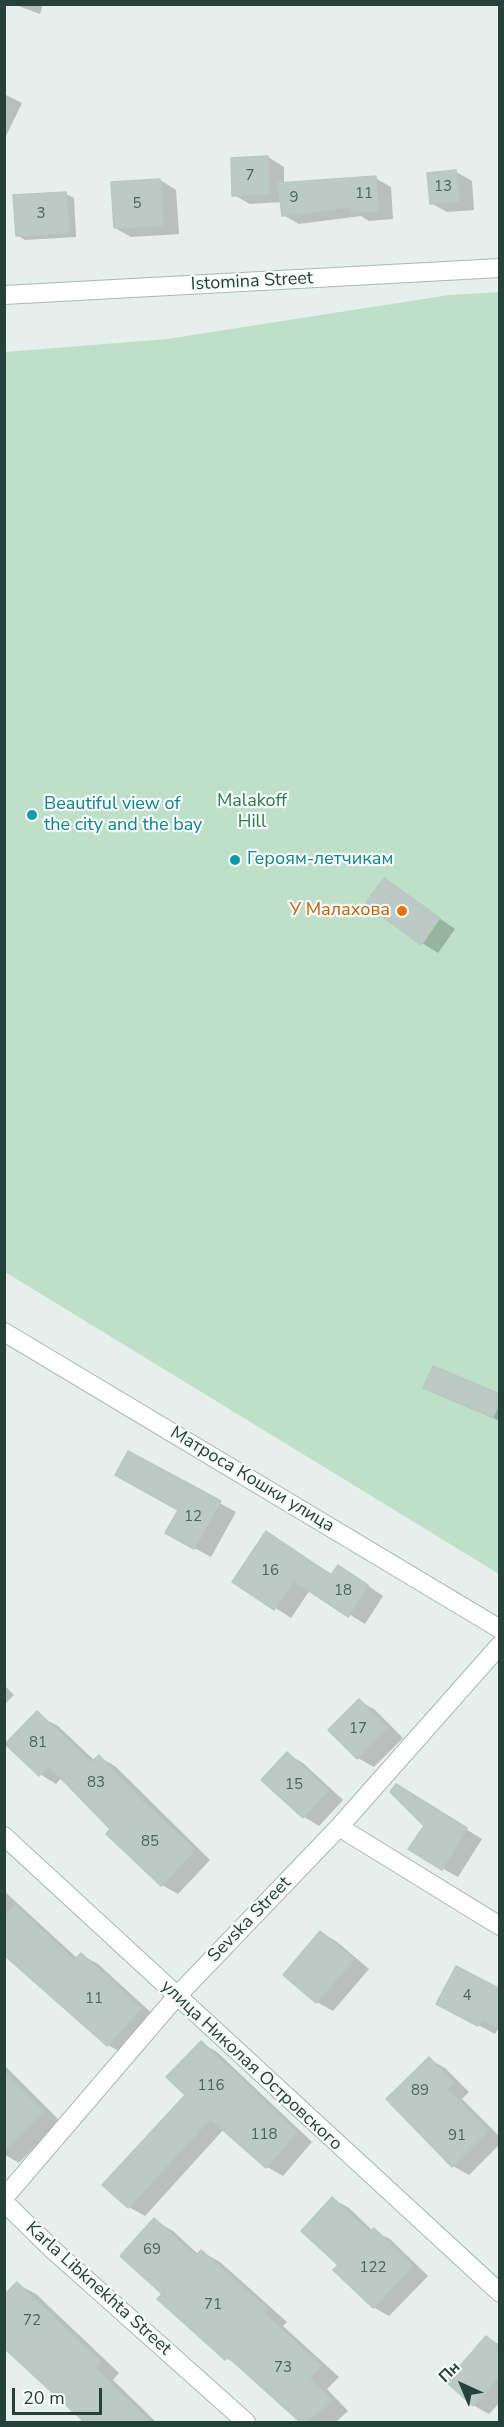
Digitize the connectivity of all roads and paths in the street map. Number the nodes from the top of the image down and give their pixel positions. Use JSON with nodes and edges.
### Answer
{"nodes":[{"id":1,"x":500,"y":268,"type":"edge"},
{"id":2,"x":4,"y":295,"type":"edge"},
{"id":3,"x":4,"y":1332,"type":"edge"},
{"id":4,"x":500,"y":1629,"type":"edge"},
{"id":5,"x":500,"y":1645,"type":"edge"},
{"id":6,"x":339,"y":1827,"type":"junction"},
{"id":7,"x":4,"y":1836,"type":"edge"},
{"id":8,"x":500,"y":1926,"type":"edge"},
{"id":9,"x":176,"y":1997,"type":"junction"},
{"id":10,"x":4,"y":2200,"type":"edge"},
{"id":11,"x":500,"y":2293,"type":"edge"},
{"id":12,"x":246,"y":2422,"type":"edge"}],
"edges":[{"from":1,"to":2,"type":"street","name":"Istomina Street"},
{"from":3,"to":4,"type":"street","name":"Матроса Кошки улица"},
{"from":5,"to":6,"type":"street","name":"Sevska Street"},
{"from":6,"to":8,"type":"street"},
{"from":6,"to":9,"type":"street","name":"Sevska Street"},
{"from":7,"to":9,"type":"street","name":"улица Николая Островского"},
{"from":9,"to":10,"type":"street","name":"Sevska Street"},
{"from":9,"to":11,"type":"street","name":"улица Николая Островского"},
{"from":10,"to":12,"type":"street","name":"Karla Libknekhta Street"}]}
